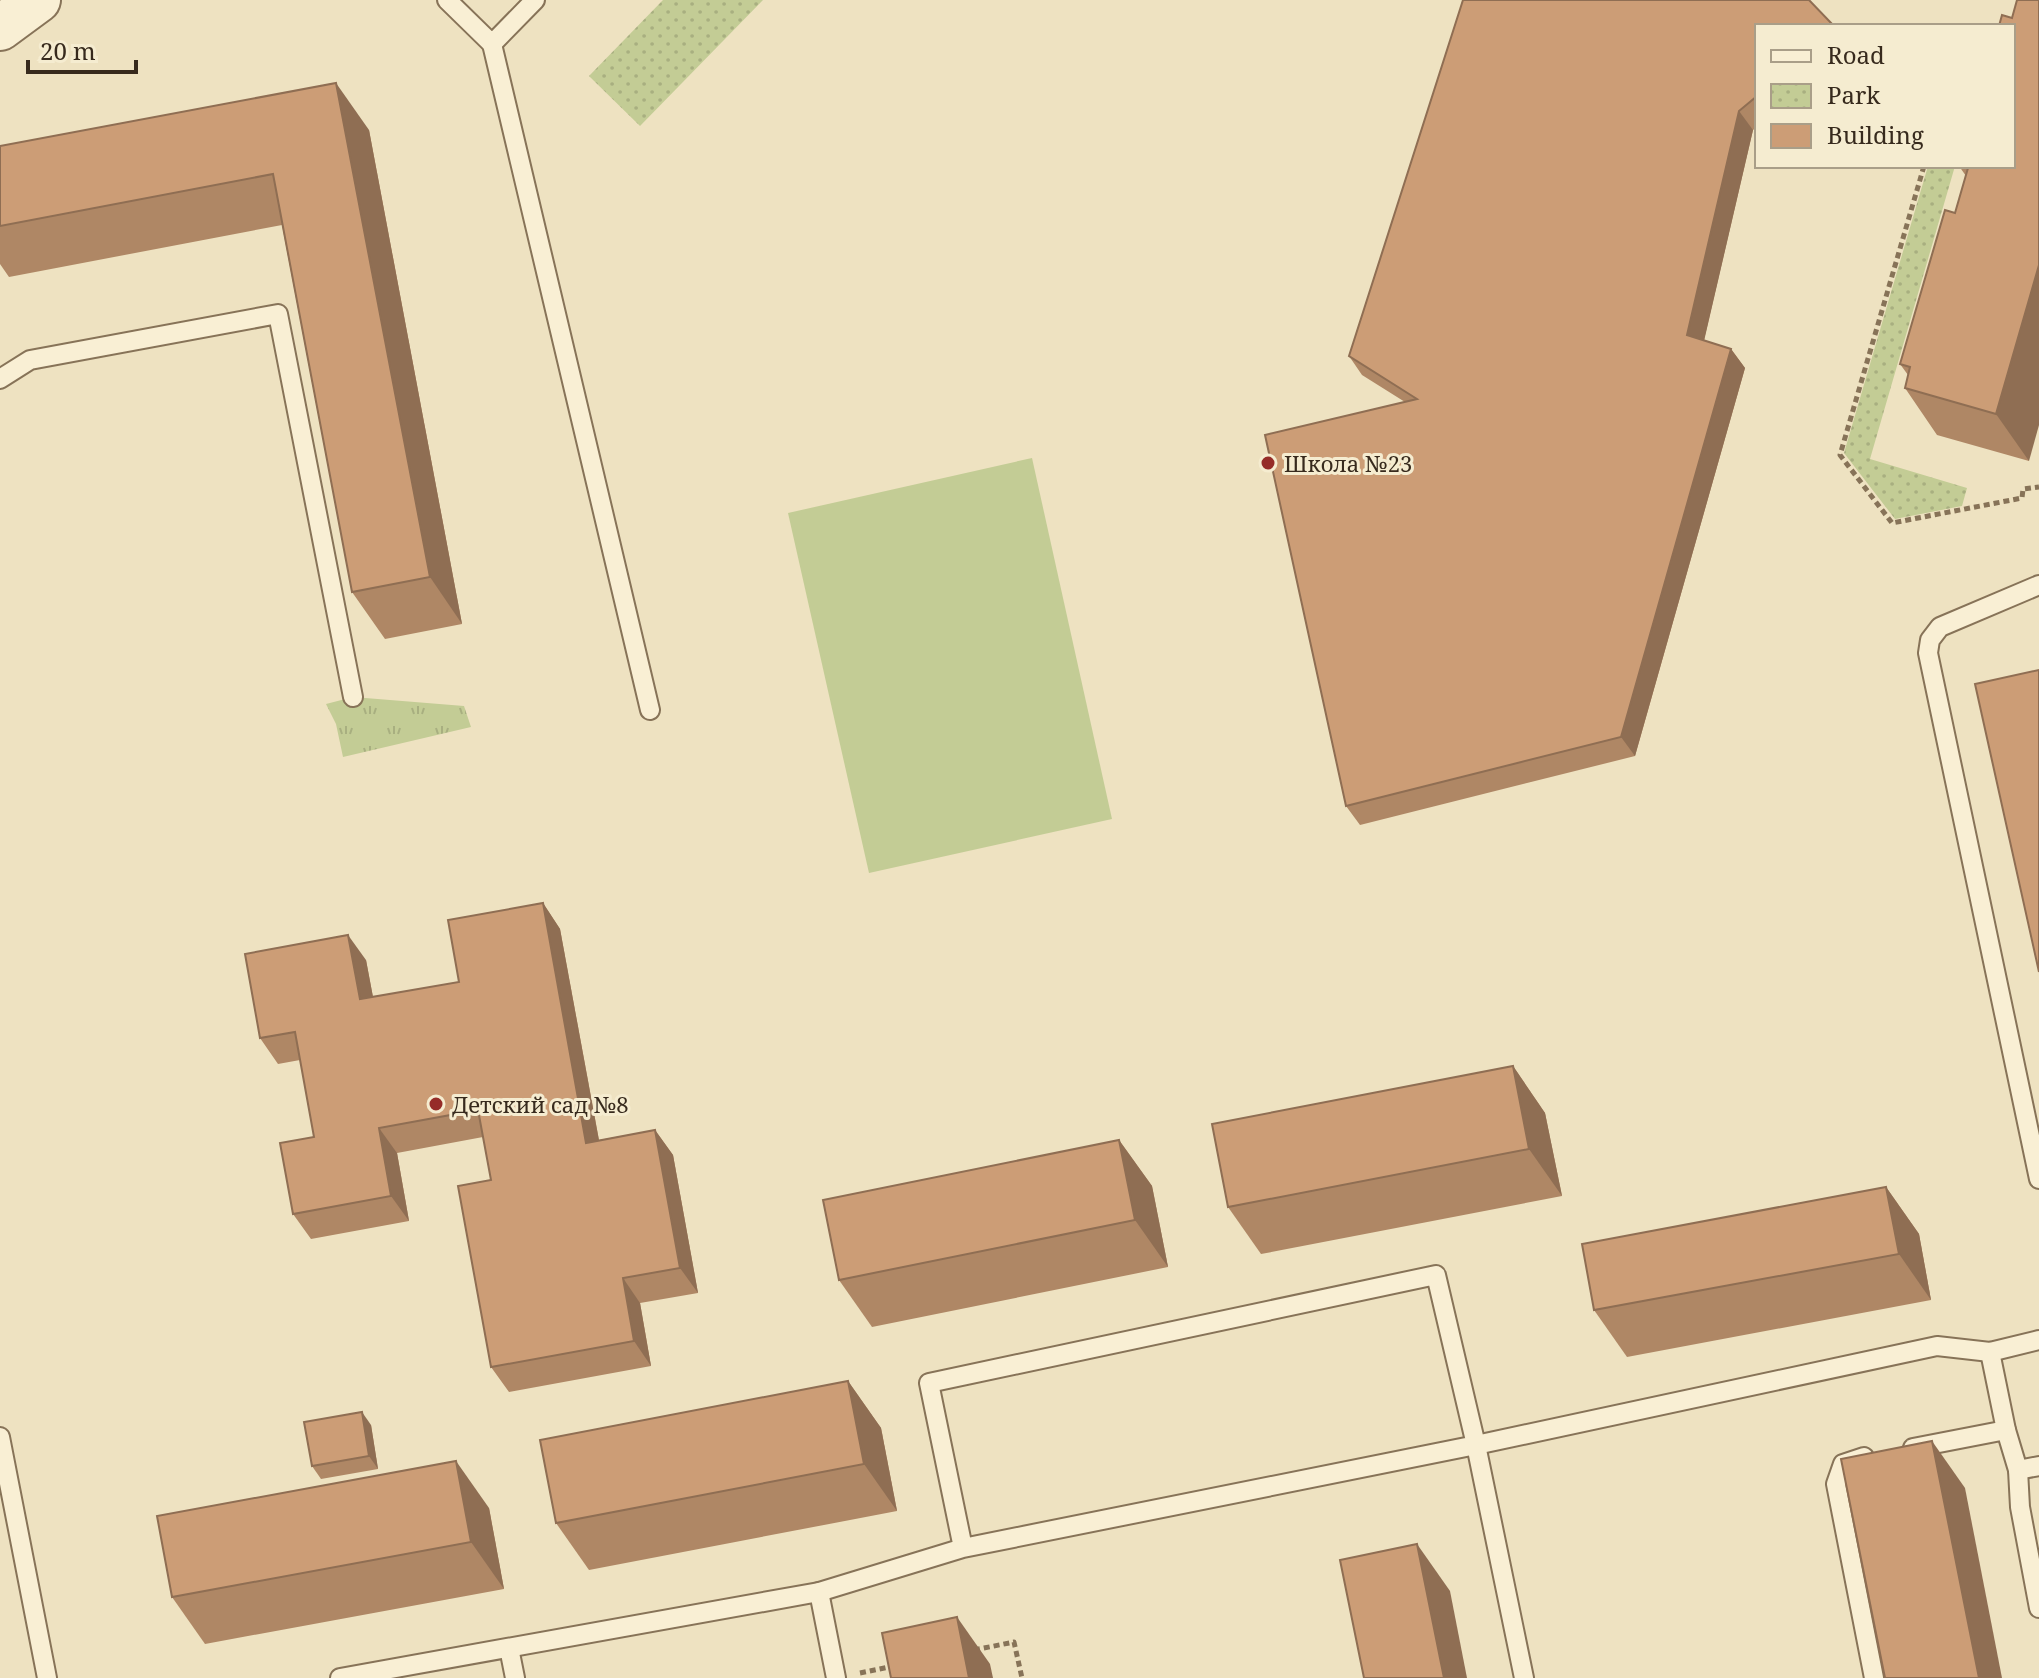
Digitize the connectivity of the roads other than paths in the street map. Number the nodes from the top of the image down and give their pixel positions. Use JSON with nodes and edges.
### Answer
{"nodes":[{"id":1,"x":38,"y":0,"type":"edge"},
{"id":2,"x":447,"y":0,"type":"edge"},
{"id":3,"x":535,"y":0,"type":"edge"},
{"id":4,"x":0,"y":28,"type":"edge"},
{"id":5,"x":492,"y":44,"type":"junction"},
{"id":6,"x":0,"y":379,"type":"edge"},
{"id":7,"x":2039,"y":585,"type":"edge"},
{"id":8,"x":353,"y":697,"type":"dead end"},
{"id":9,"x":650,"y":710,"type":"dead end"},
{"id":10,"x":2039,"y":1179,"type":"edge"},
{"id":11,"x":2039,"y":1340,"type":"edge"},
{"id":12,"x":1990,"y":1352,"type":"junction"},
{"id":13,"x":2006,"y":1430,"type":"junction"},
{"id":14,"x":0,"y":1437,"type":"edge"},
{"id":15,"x":1476,"y":1445,"type":"junction"},
{"id":16,"x":2039,"y":1466,"type":"edge"},
{"id":17,"x":2018,"y":1470,"type":"junction"},
{"id":18,"x":963,"y":1548,"type":"junction"},
{"id":19,"x":819,"y":1592,"type":"junction"},
{"id":20,"x":2039,"y":1608,"type":"edge"},
{"id":21,"x":509,"y":1648,"type":"junction"},
{"id":22,"x":47,"y":1678,"type":"edge"},
{"id":23,"x":340,"y":1678,"type":"edge"},
{"id":24,"x":515,"y":1678,"type":"edge"},
{"id":25,"x":836,"y":1678,"type":"edge"},
{"id":26,"x":1524,"y":1678,"type":"edge"},
{"id":27,"x":1874,"y":1678,"type":"edge"}],
"edges":[{"from":1,"to":4,"type":"street"},
{"from":2,"to":5,"type":"lane"},
{"from":3,"to":5,"type":"lane"},
{"from":5,"to":9,"type":"lane"},
{"from":6,"to":8,"type":"lane"},
{"from":7,"to":10,"type":"lane"},
{"from":11,"to":12,"type":"lane"},
{"from":12,"to":13,"type":"lane"},
{"from":12,"to":15,"type":"lane"},
{"from":13,"to":17,"type":"lane"},
{"from":13,"to":27,"type":"lane"},
{"from":14,"to":22,"type":"lane"},
{"from":15,"to":18,"type":"lane"},
{"from":15,"to":18,"type":"lane"},
{"from":15,"to":26,"type":"lane"},
{"from":16,"to":17,"type":"lane"},
{"from":17,"to":20,"type":"lane"},
{"from":18,"to":19,"type":"lane"},
{"from":19,"to":21,"type":"lane"},
{"from":19,"to":25,"type":"lane"},
{"from":21,"to":23,"type":"lane"},
{"from":21,"to":24,"type":"lane"}]}
